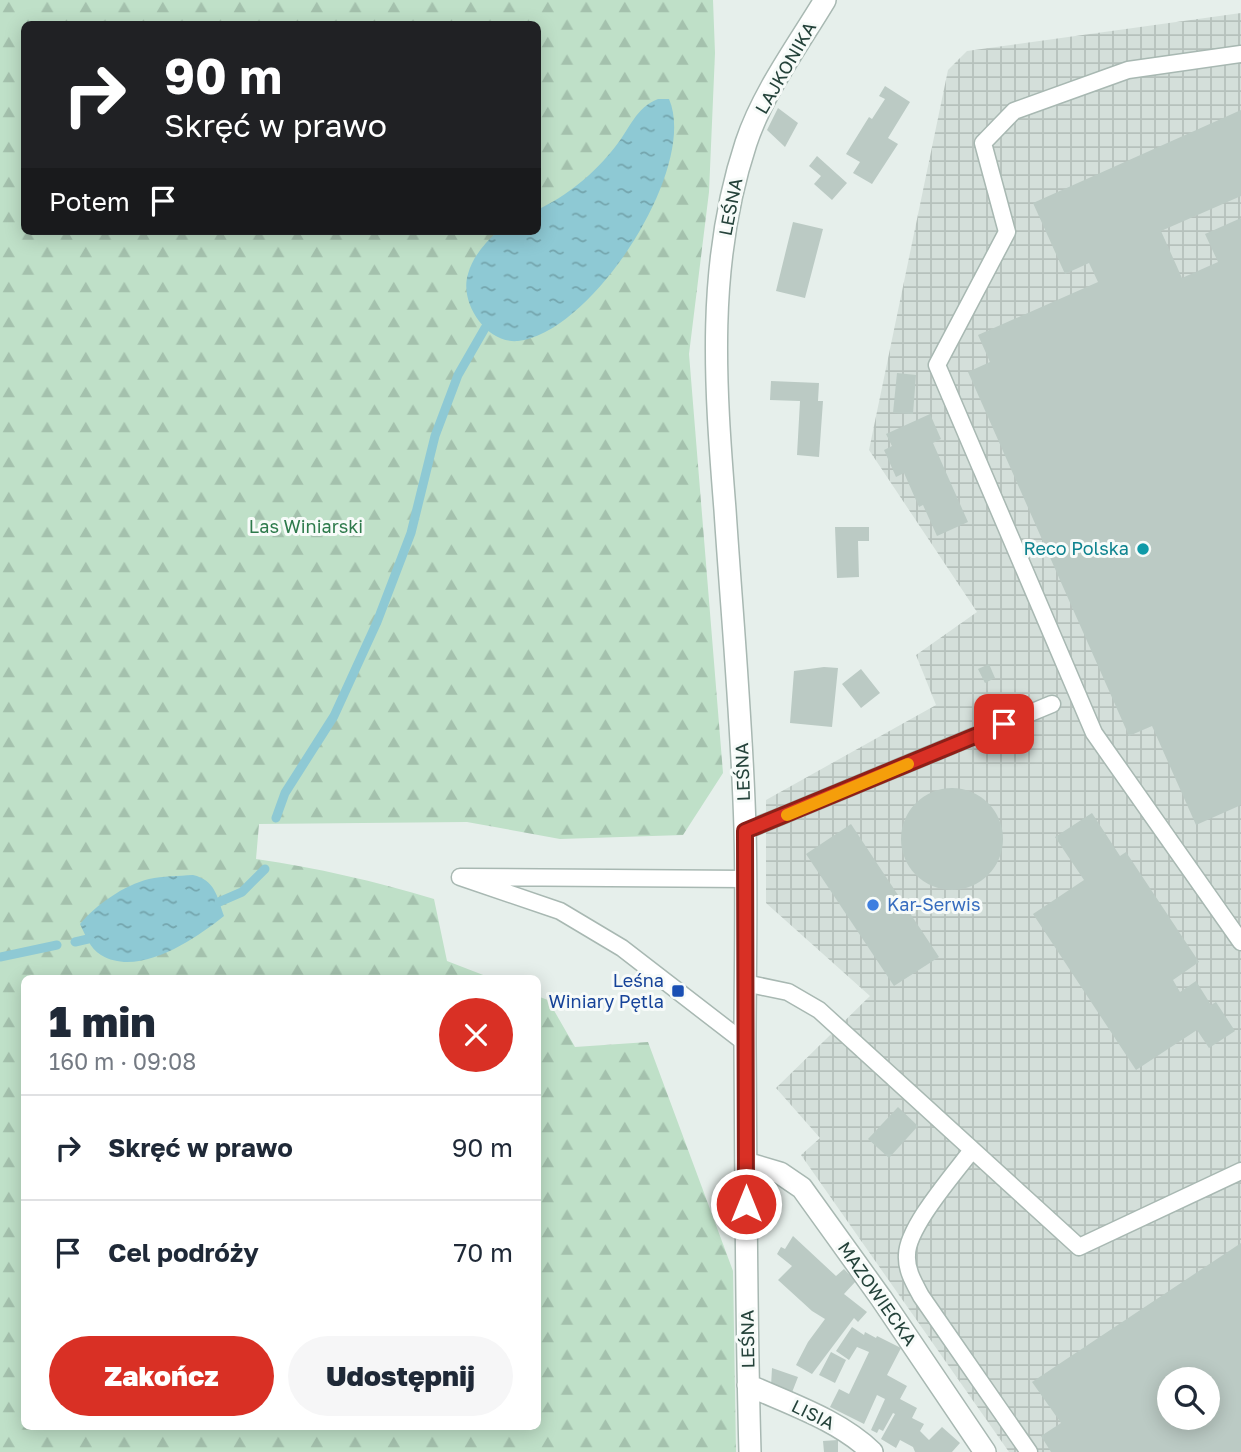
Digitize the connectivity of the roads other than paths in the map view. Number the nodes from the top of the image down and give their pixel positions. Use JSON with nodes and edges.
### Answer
{"nodes":[{"id":1,"x":825,"y":0,"type":"edge"},
{"id":2,"x":1241,"y":54,"type":"edge"},
{"id":3,"x":748,"y":137,"type":"joint"},
{"id":4,"x":1052,"y":704,"type":"dead end"},
{"id":5,"x":745,"y":831,"type":"junction"},
{"id":6,"x":745,"y":879,"type":"junction"},
{"id":7,"x":1241,"y":942,"type":"edge"},
{"id":8,"x":745,"y":983,"type":"junction"},
{"id":9,"x":745,"y":1043,"type":"junction"},
{"id":10,"x":972,"y":1150,"type":"junction"},
{"id":11,"x":746,"y":1163,"type":"junction"},
{"id":12,"x":1241,"y":1171,"type":"edge"},
{"id":13,"x":748,"y":1385,"type":"junction"},
{"id":14,"x":750,"y":1452,"type":"edge"},
{"id":15,"x":872,"y":1452,"type":"edge"},
{"id":16,"x":985,"y":1452,"type":"edge"},
{"id":17,"x":1028,"y":1452,"type":"edge"}],
"edges":[{"from":1,"to":3,"type":"street","name":"LAJKONIKA"},
{"from":2,"to":7,"type":"lane"},
{"from":3,"to":5,"type":"street","name":"LEŚNA"},
{"from":4,"to":5,"type":"lane"},
{"from":5,"to":6,"type":"street","name":"LEŚNA"},
{"from":6,"to":8,"type":"street","name":"LEŚNA"},
{"from":6,"to":9,"type":"lane"},
{"from":8,"to":9,"type":"street","name":"LEŚNA"},
{"from":8,"to":10,"type":"lane"},
{"from":9,"to":11,"type":"street","name":"LEŚNA"},
{"from":10,"to":12,"type":"lane"},
{"from":10,"to":17,"type":"lane"},
{"from":11,"to":13,"type":"street","name":"LEŚNA"},
{"from":11,"to":16,"type":"street","name":"MAZOWIECKA"},
{"from":13,"to":14,"type":"street","name":"LEŚNA"},
{"from":13,"to":15,"type":"street","name":"LISIA"}]}
